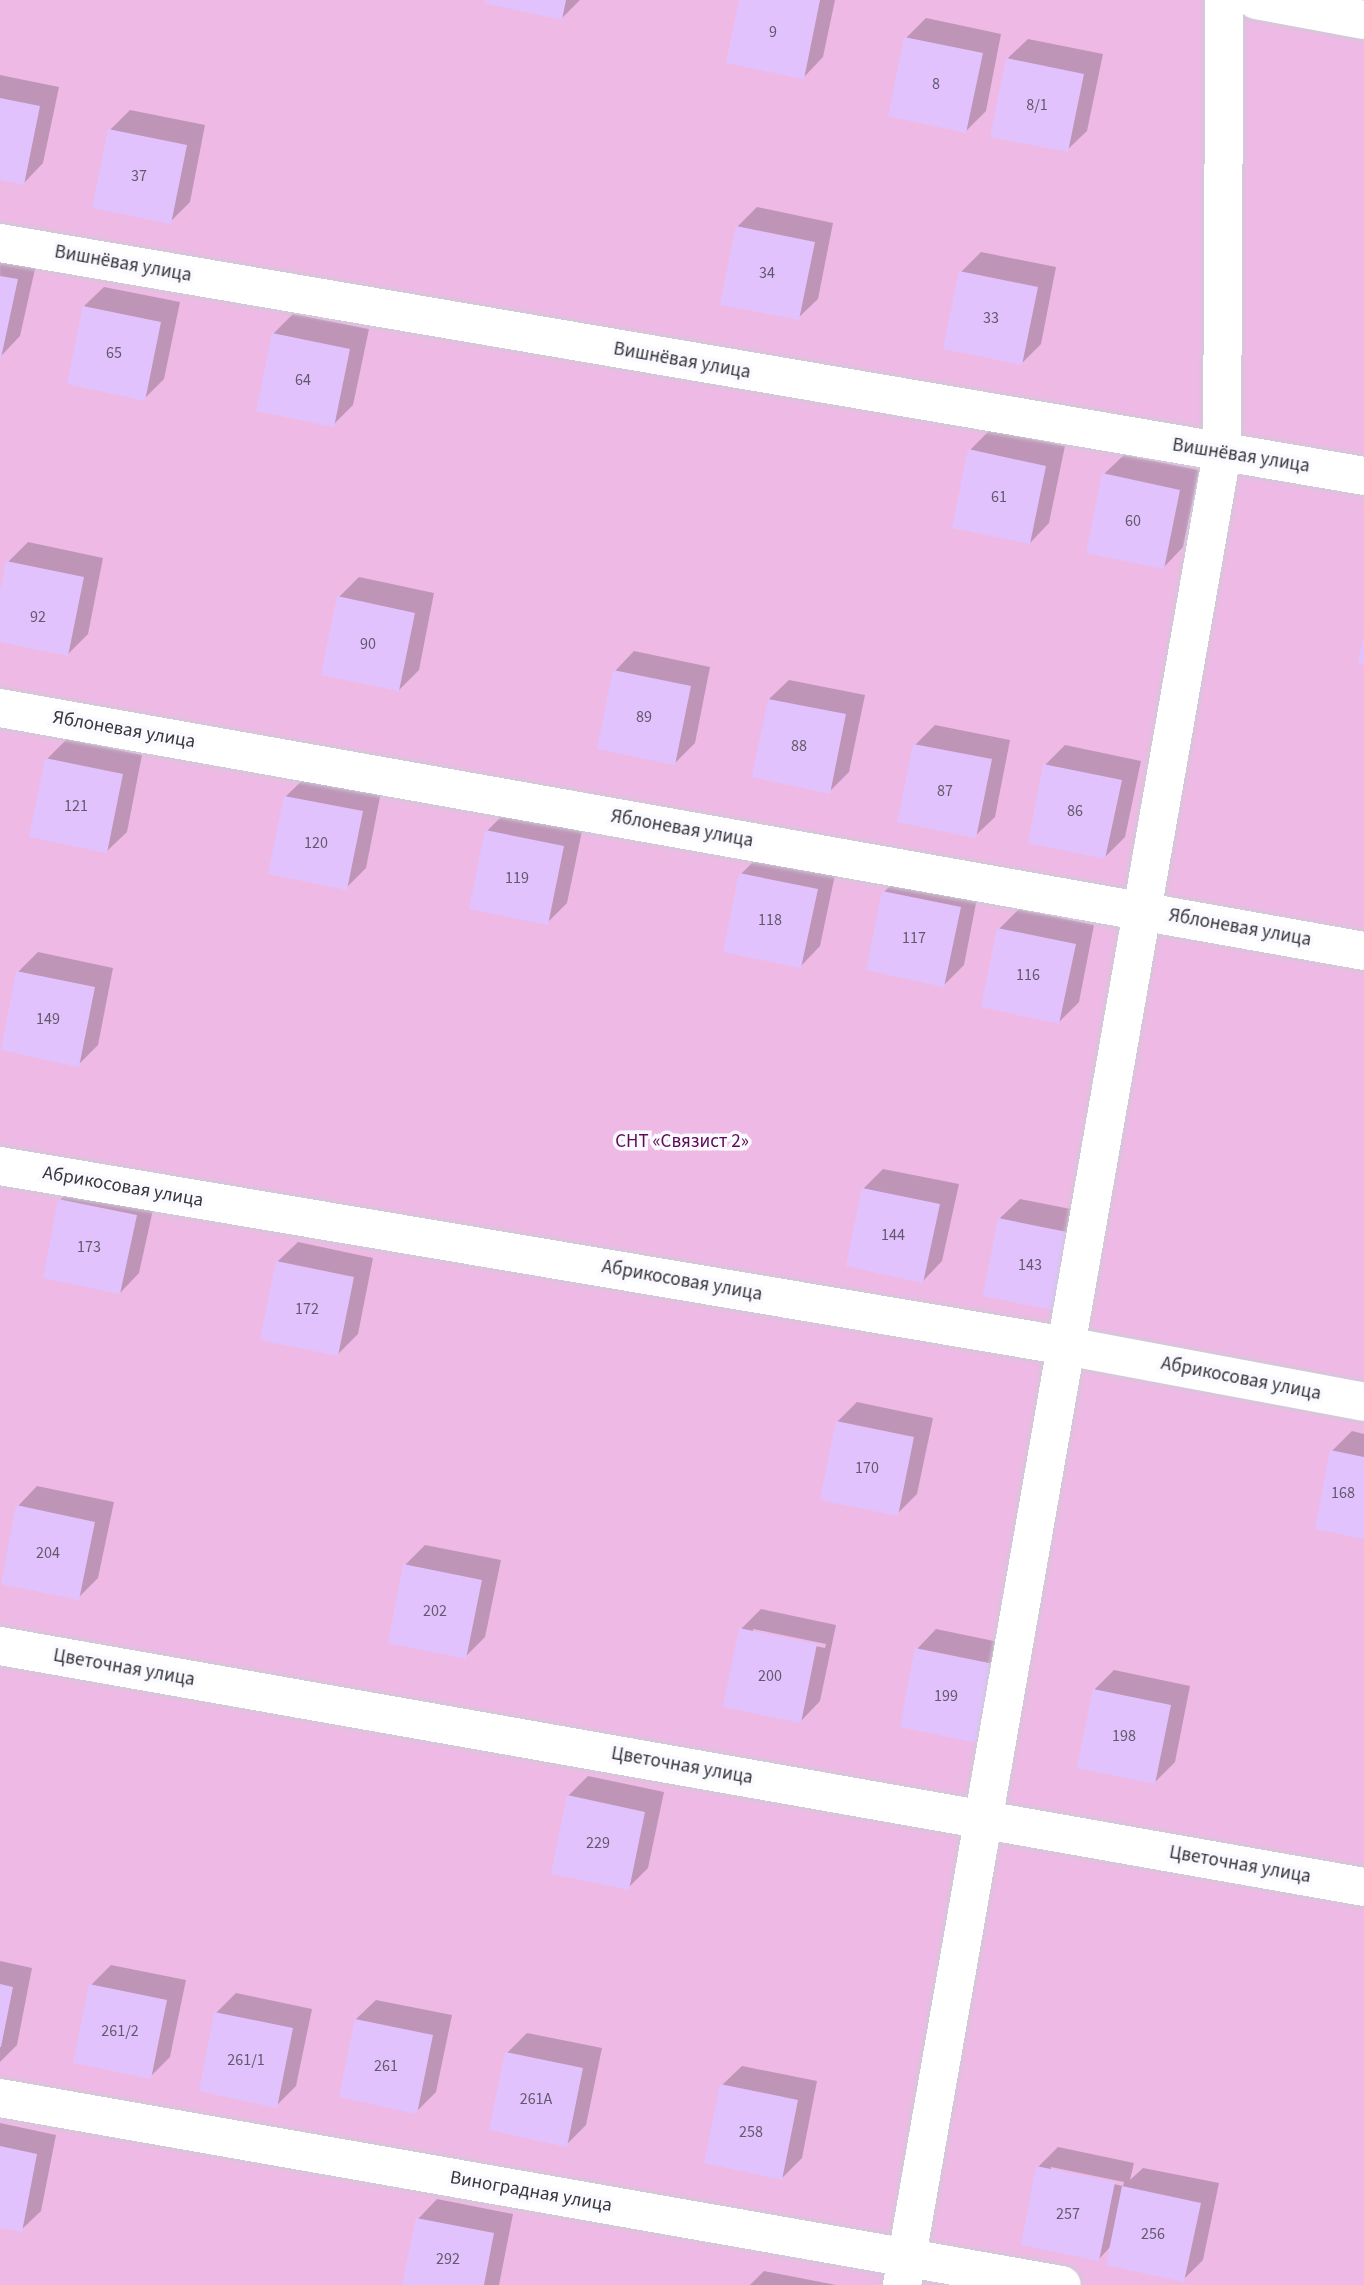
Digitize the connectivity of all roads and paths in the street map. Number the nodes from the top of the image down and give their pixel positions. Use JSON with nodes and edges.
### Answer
{"nodes":[{"id":1,"x":1224,"y":0,"type":"edge"},
{"id":2,"x":1256,"y":0,"type":"edge"},
{"id":3,"x":1364,"y":20,"type":"edge"},
{"id":4,"x":0,"y":243,"type":"edge"},
{"id":5,"x":1222,"y":454,"type":"junction"},
{"id":6,"x":1364,"y":476,"type":"edge"},
{"id":7,"x":0,"y":708,"type":"edge"},
{"id":8,"x":1143,"y":911,"type":"junction"},
{"id":9,"x":1364,"y":951,"type":"edge"},
{"id":10,"x":0,"y":1166,"type":"edge"},
{"id":11,"x":1066,"y":1346,"type":"junction"},
{"id":12,"x":1364,"y":1402,"type":"edge"},
{"id":13,"x":0,"y":1646,"type":"edge"},
{"id":14,"x":984,"y":1819,"type":"junction"},
{"id":15,"x":1364,"y":1887,"type":"edge"},
{"id":16,"x":0,"y":2098,"type":"edge"},
{"id":17,"x":905,"y":2272,"type":"edge"},
{"id":18,"x":1062,"y":2285,"type":"edge"}],
"edges":[{"from":1,"to":5,"type":"street"},
{"from":2,"to":3,"type":"street"},
{"from":4,"to":5,"type":"street","name":"Вишнёвая улица"},
{"from":5,"to":6,"type":"street","name":"Вишнёвая улица"},
{"from":5,"to":8,"type":"street"},
{"from":7,"to":8,"type":"street","name":"Яблоневая улица"},
{"from":8,"to":9,"type":"street","name":"Яблоневая улица"},
{"from":8,"to":11,"type":"street"},
{"from":10,"to":11,"type":"street","name":"Абрикосовая улица"},
{"from":11,"to":12,"type":"street","name":"Абрикосовая улица"},
{"from":11,"to":14,"type":"street"},
{"from":13,"to":14,"type":"street","name":"Цветочная улица"},
{"from":14,"to":15,"type":"street","name":"Цветочная улица"},
{"from":14,"to":17,"type":"street"},
{"from":16,"to":17,"type":"street","name":"Виноградная улица"},
{"from":17,"to":18,"type":"street","name":"Виноградная улица"}]}
